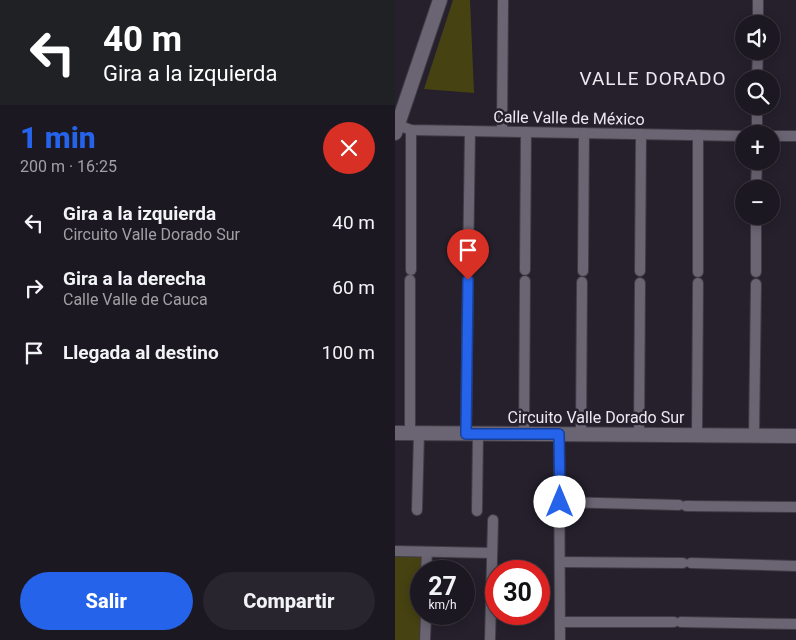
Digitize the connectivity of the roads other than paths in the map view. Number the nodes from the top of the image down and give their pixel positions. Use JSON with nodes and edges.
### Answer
{"nodes":[{"id":1,"x":440,"y":0,"type":"edge"},
{"id":2,"x":503,"y":0,"type":"edge"},
{"id":3,"x":758,"y":0,"type":"edge"},
{"id":4,"x":758,"y":15,"type":"edge"},
{"id":5,"x":396,"y":127,"type":"edge"},
{"id":6,"x":411,"y":130,"type":"junction"},
{"id":7,"x":470,"y":131,"type":"junction"},
{"id":8,"x":502,"y":132,"type":"junction"},
{"id":9,"x":526,"y":132,"type":"junction"},
{"id":10,"x":584,"y":133,"type":"junction"},
{"id":11,"x":641,"y":134,"type":"junction"},
{"id":12,"x":698,"y":135,"type":"junction"},
{"id":13,"x":735,"y":136,"type":"edge"},
{"id":14,"x":780,"y":136,"type":"edge"},
{"id":15,"x":796,"y":136,"type":"edge"},
{"id":16,"x":756,"y":225,"type":"edge"},
{"id":17,"x":583,"y":271,"type":"dead end"},
{"id":18,"x":640,"y":271,"type":"dead end"},
{"id":19,"x":698,"y":272,"type":"dead end"},
{"id":20,"x":756,"y":272,"type":"dead end"},
{"id":21,"x":582,"y":282,"type":"dead end"},
{"id":22,"x":640,"y":283,"type":"dead end"},
{"id":23,"x":698,"y":283,"type":"dead end"},
{"id":24,"x":755,"y":284,"type":"dead end"},
{"id":25,"x":395,"y":433,"type":"edge"},
{"id":26,"x":414,"y":433,"type":"junction"},
{"id":27,"x":472,"y":434,"type":"junction"},
{"id":28,"x":523,"y":434,"type":"junction"},
{"id":29,"x":559,"y":434,"type":"junction"},
{"id":30,"x":581,"y":434,"type":"junction"},
{"id":31,"x":639,"y":435,"type":"junction"},
{"id":32,"x":697,"y":435,"type":"junction"},
{"id":33,"x":754,"y":436,"type":"junction"},
{"id":34,"x":796,"y":436,"type":"edge"},
{"id":35,"x":560,"y":502,"type":"junction"},
{"id":36,"x":796,"y":507,"type":"edge"},
{"id":37,"x":417,"y":510,"type":"dead end"},
{"id":38,"x":477,"y":511,"type":"dead end"},
{"id":39,"x":493,"y":520,"type":"dead end"},
{"id":40,"x":395,"y":551,"type":"edge"},
{"id":41,"x":427,"y":552,"type":"junction"},
{"id":42,"x":492,"y":553,"type":"junction"},
{"id":43,"x":427,"y":560,"type":"edge"},
{"id":44,"x":560,"y":562,"type":"junction"},
{"id":45,"x":796,"y":566,"type":"edge"},
{"id":46,"x":560,"y":622,"type":"junction"},
{"id":47,"x":796,"y":624,"type":"edge"},
{"id":48,"x":426,"y":625,"type":"edge"},
{"id":49,"x":425,"y":640,"type":"edge"},
{"id":50,"x":490,"y":640,"type":"edge"},
{"id":51,"x":560,"y":640,"type":"edge"}],
"edges":[{"from":1,"to":5,"type":"street"},
{"from":2,"to":8,"type":"street"},
{"from":3,"to":4,"type":"street"},
{"from":5,"to":6,"type":"street","name":"Calle Valle de México"},
{"from":6,"to":7,"type":"street","name":"Calle Valle de México"},
{"from":6,"to":26,"type":"street"},
{"from":7,"to":8,"type":"street","name":"Calle Valle de México"},
{"from":7,"to":27,"type":"street"},
{"from":8,"to":9,"type":"street","name":"Calle Valle de México"},
{"from":9,"to":10,"type":"street","name":"Calle Valle de México"},
{"from":9,"to":28,"type":"street"},
{"from":10,"to":11,"type":"street","name":"Calle Valle de México"},
{"from":10,"to":17,"type":"street"},
{"from":11,"to":12,"type":"street","name":"Calle Valle de México"},
{"from":11,"to":18,"type":"street"},
{"from":12,"to":13,"type":"street","name":"Calle Valle de México"},
{"from":12,"to":19,"type":"street"},
{"from":14,"to":15,"type":"street"},
{"from":16,"to":20,"type":"street"},
{"from":21,"to":30,"type":"street"},
{"from":22,"to":31,"type":"street"},
{"from":23,"to":32,"type":"street"},
{"from":24,"to":33,"type":"street"},
{"from":25,"to":26,"type":"street","name":"Circuito Valle Dorado Sur"},
{"from":26,"to":27,"type":"street","name":"Circuito Valle Dorado Sur"},
{"from":26,"to":37,"type":"street"},
{"from":27,"to":28,"type":"street","name":"Circuito Valle Dorado Sur"},
{"from":27,"to":38,"type":"street"},
{"from":28,"to":29,"type":"street","name":"Circuito Valle Dorado Sur"},
{"from":29,"to":30,"type":"street","name":"Circuito Valle Dorado Sur"},
{"from":29,"to":35,"type":"street"},
{"from":30,"to":31,"type":"street","name":"Circuito Valle Dorado Sur"},
{"from":31,"to":32,"type":"street","name":"Circuito Valle Dorado Sur"},
{"from":32,"to":33,"type":"street","name":"Circuito Valle Dorado Sur"},
{"from":33,"to":34,"type":"street","name":"Circuito Valle Dorado Sur"},
{"from":35,"to":36,"type":"street"},
{"from":35,"to":44,"type":"street"},
{"from":39,"to":42,"type":"street"},
{"from":40,"to":41,"type":"street"},
{"from":41,"to":42,"type":"street"},
{"from":41,"to":43,"type":"street"},
{"from":42,"to":50,"type":"street"},
{"from":44,"to":45,"type":"street"},
{"from":44,"to":46,"type":"street"},
{"from":46,"to":47,"type":"street"},
{"from":46,"to":51,"type":"street"},
{"from":48,"to":49,"type":"street"}]}
